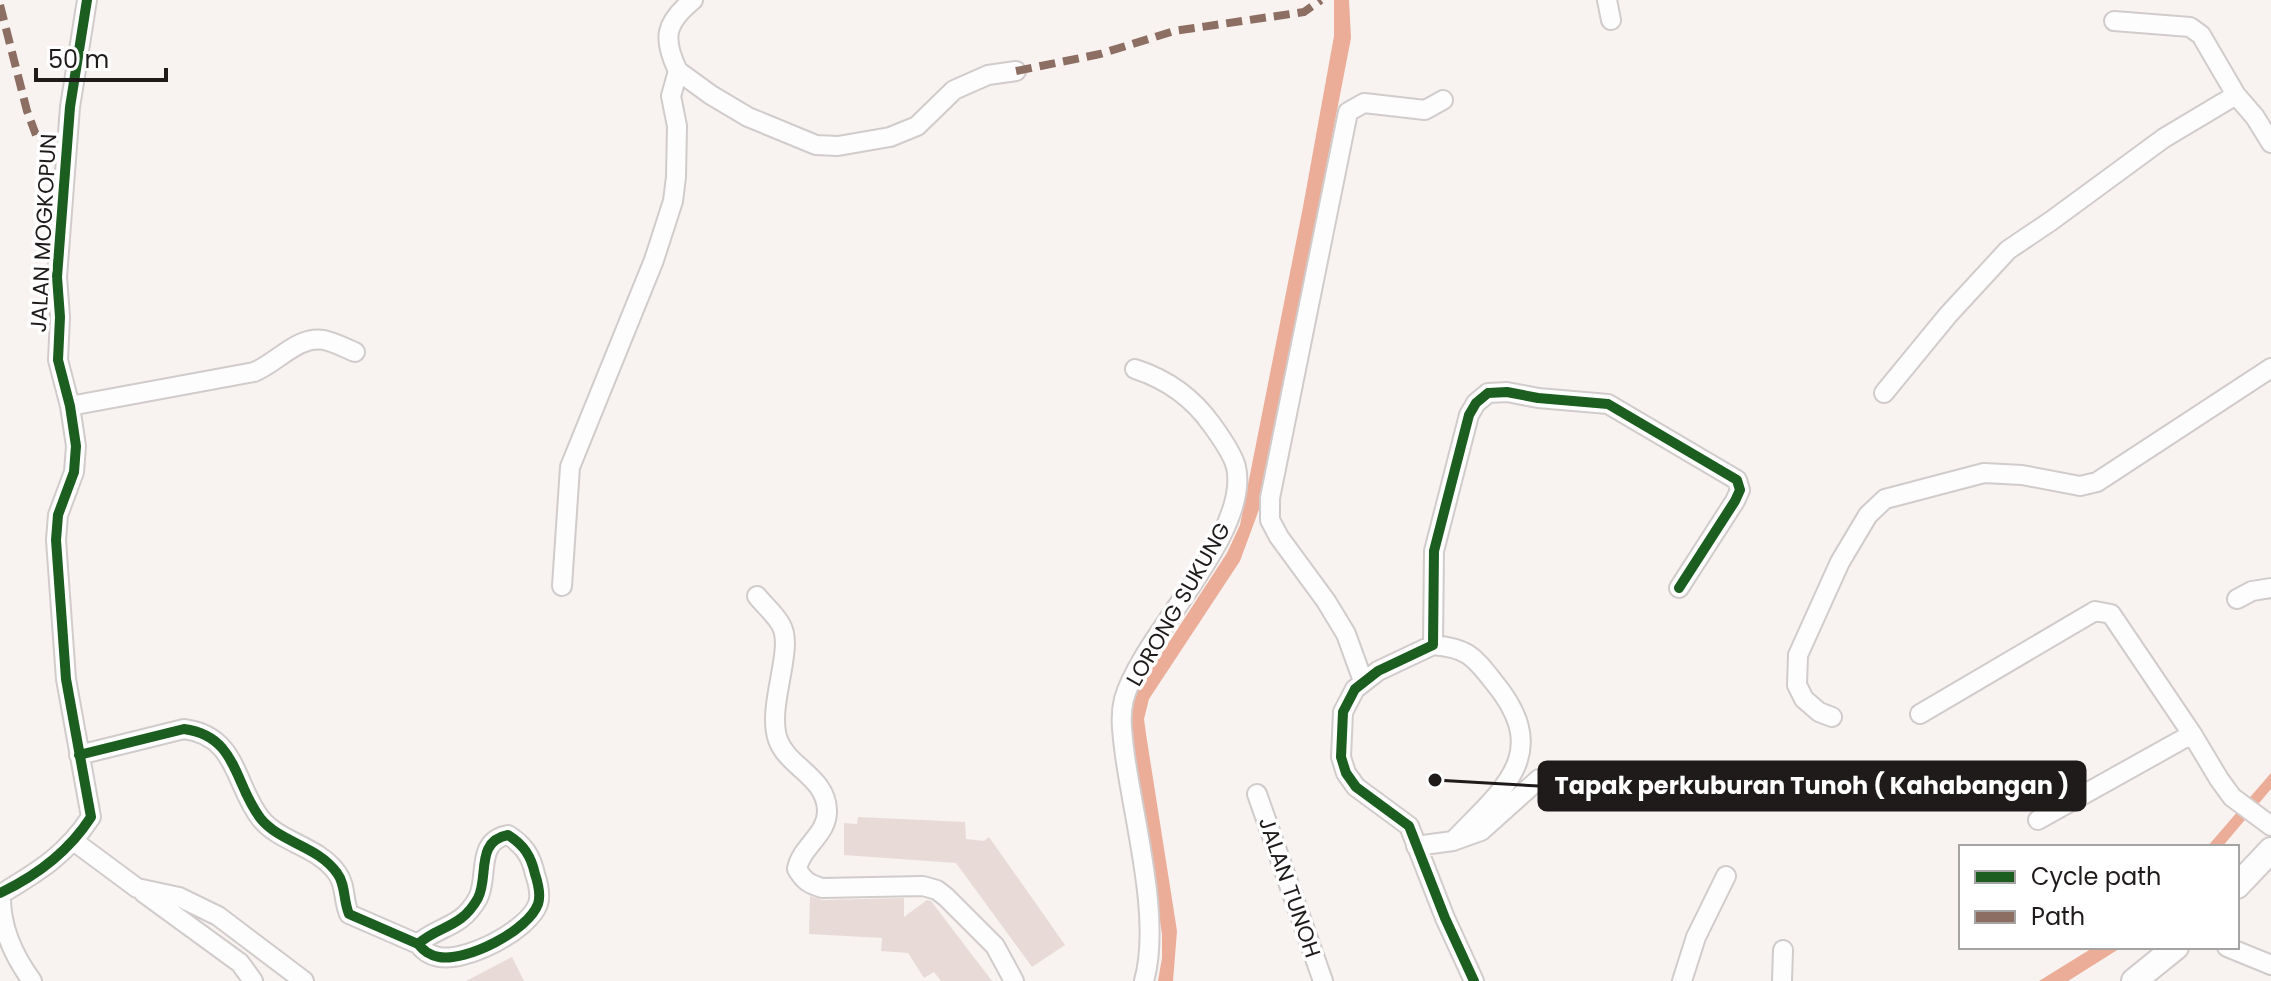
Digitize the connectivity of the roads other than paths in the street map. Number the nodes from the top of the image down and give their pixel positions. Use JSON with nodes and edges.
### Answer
{"nodes":[{"id":1,"x":693,"y":0,"type":"edge"},
{"id":2,"x":1607,"y":0,"type":"edge"},
{"id":3,"x":91,"y":3,"type":"edge"},
{"id":4,"x":1611,"y":20,"type":"dead end"},
{"id":5,"x":2114,"y":21,"type":"dead end"},
{"id":6,"x":678,"y":71,"type":"junction"},
{"id":7,"x":1016,"y":71,"type":"dead end"},
{"id":8,"x":2236,"y":95,"type":"junction"},
{"id":9,"x":1443,"y":100,"type":"dead end"},
{"id":10,"x":2271,"y":143,"type":"edge"},
{"id":11,"x":355,"y":352,"type":"dead end"},
{"id":12,"x":2271,"y":368,"type":"edge"},
{"id":13,"x":1135,"y":369,"type":"dead end"},
{"id":14,"x":1884,"y":393,"type":"dead end"},
{"id":15,"x":70,"y":406,"type":"junction"},
{"id":16,"x":562,"y":586,"type":"dead end"},
{"id":17,"x":1679,"y":588,"type":"dead end"},
{"id":18,"x":2271,"y":588,"type":"edge"},
{"id":19,"x":757,"y":596,"type":"dead end"},
{"id":20,"x":2237,"y":599,"type":"dead end"},
{"id":21,"x":1433,"y":645,"type":"junction"},
{"id":22,"x":1363,"y":681,"type":"junction"},
{"id":23,"x":1920,"y":714,"type":"dead end"},
{"id":24,"x":1832,"y":717,"type":"dead end"},
{"id":25,"x":2192,"y":734,"type":"junction"},
{"id":26,"x":79,"y":755,"type":"junction"},
{"id":27,"x":1539,"y":779,"type":"dead end"},
{"id":28,"x":1257,"y":794,"type":"dead end"},
{"id":29,"x":2038,"y":820,"type":"dead end"},
{"id":30,"x":2270,"y":826,"type":"edge"},
{"id":31,"x":1453,"y":841,"type":"junction"},
{"id":32,"x":75,"y":842,"type":"junction"},
{"id":33,"x":1416,"y":846,"type":"junction"},
{"id":34,"x":2271,"y":850,"type":"edge"},
{"id":35,"x":1726,"y":876,"type":"dead end"},
{"id":36,"x":2239,"y":884,"type":"edge"},
{"id":37,"x":137,"y":888,"type":"junction"},
{"id":38,"x":0,"y":893,"type":"edge"},
{"id":39,"x":418,"y":944,"type":"junction"},
{"id":40,"x":2174,"y":949,"type":"edge"},
{"id":41,"x":2232,"y":949,"type":"edge"},
{"id":42,"x":1783,"y":950,"type":"dead end"},
{"id":43,"x":2271,"y":965,"type":"edge"},
{"id":44,"x":32,"y":981,"type":"edge"},
{"id":45,"x":253,"y":981,"type":"edge"},
{"id":46,"x":304,"y":981,"type":"edge"},
{"id":47,"x":1014,"y":981,"type":"edge"},
{"id":48,"x":1144,"y":981,"type":"edge"},
{"id":49,"x":1323,"y":981,"type":"edge"},
{"id":50,"x":1474,"y":981,"type":"edge"},
{"id":51,"x":1682,"y":981,"type":"edge"},
{"id":52,"x":1782,"y":981,"type":"edge"},
{"id":53,"x":2134,"y":981,"type":"edge"}],
"edges":[{"from":1,"to":6,"type":"street"},
{"from":2,"to":4,"type":"street"},
{"from":3,"to":15,"type":"street","name":"JALAN MOGKOPUN"},
{"from":5,"to":8,"type":"street"},
{"from":6,"to":7,"type":"street"},
{"from":6,"to":16,"type":"street"},
{"from":8,"to":10,"type":"street"},
{"from":8,"to":14,"type":"street"},
{"from":9,"to":22,"type":"street"},
{"from":11,"to":15,"type":"street"},
{"from":12,"to":24,"type":"street"},
{"from":13,"to":48,"type":"street","name":"LORONG SUKUNG"},
{"from":15,"to":26,"type":"street","name":"JALAN MOGKOPUN"},
{"from":17,"to":21,"type":"street"},
{"from":18,"to":20,"type":"street"},
{"from":19,"to":47,"type":"street"},
{"from":21,"to":22,"type":"street"},
{"from":21,"to":31,"type":"street"},
{"from":22,"to":33,"type":"street"},
{"from":23,"to":25,"type":"street"},
{"from":25,"to":29,"type":"street"},
{"from":25,"to":30,"type":"street"},
{"from":26,"to":32,"type":"street","name":"JALAN MOGKOPUN"},
{"from":26,"to":39,"type":"street"},
{"from":27,"to":31,"type":"street"},
{"from":28,"to":49,"type":"street","name":"JALAN TUNOH"},
{"from":31,"to":33,"type":"street"},
{"from":32,"to":37,"type":"street"},
{"from":32,"to":38,"type":"street"},
{"from":33,"to":50,"type":"street"},
{"from":34,"to":36,"type":"main road"},
{"from":35,"to":51,"type":"street"},
{"from":37,"to":45,"type":"street"},
{"from":37,"to":46,"type":"street"},
{"from":38,"to":44,"type":"street"},
{"from":39,"to":39,"type":"street"},
{"from":40,"to":53,"type":"main road"},
{"from":41,"to":43,"type":"street"},
{"from":42,"to":52,"type":"street"}]}
